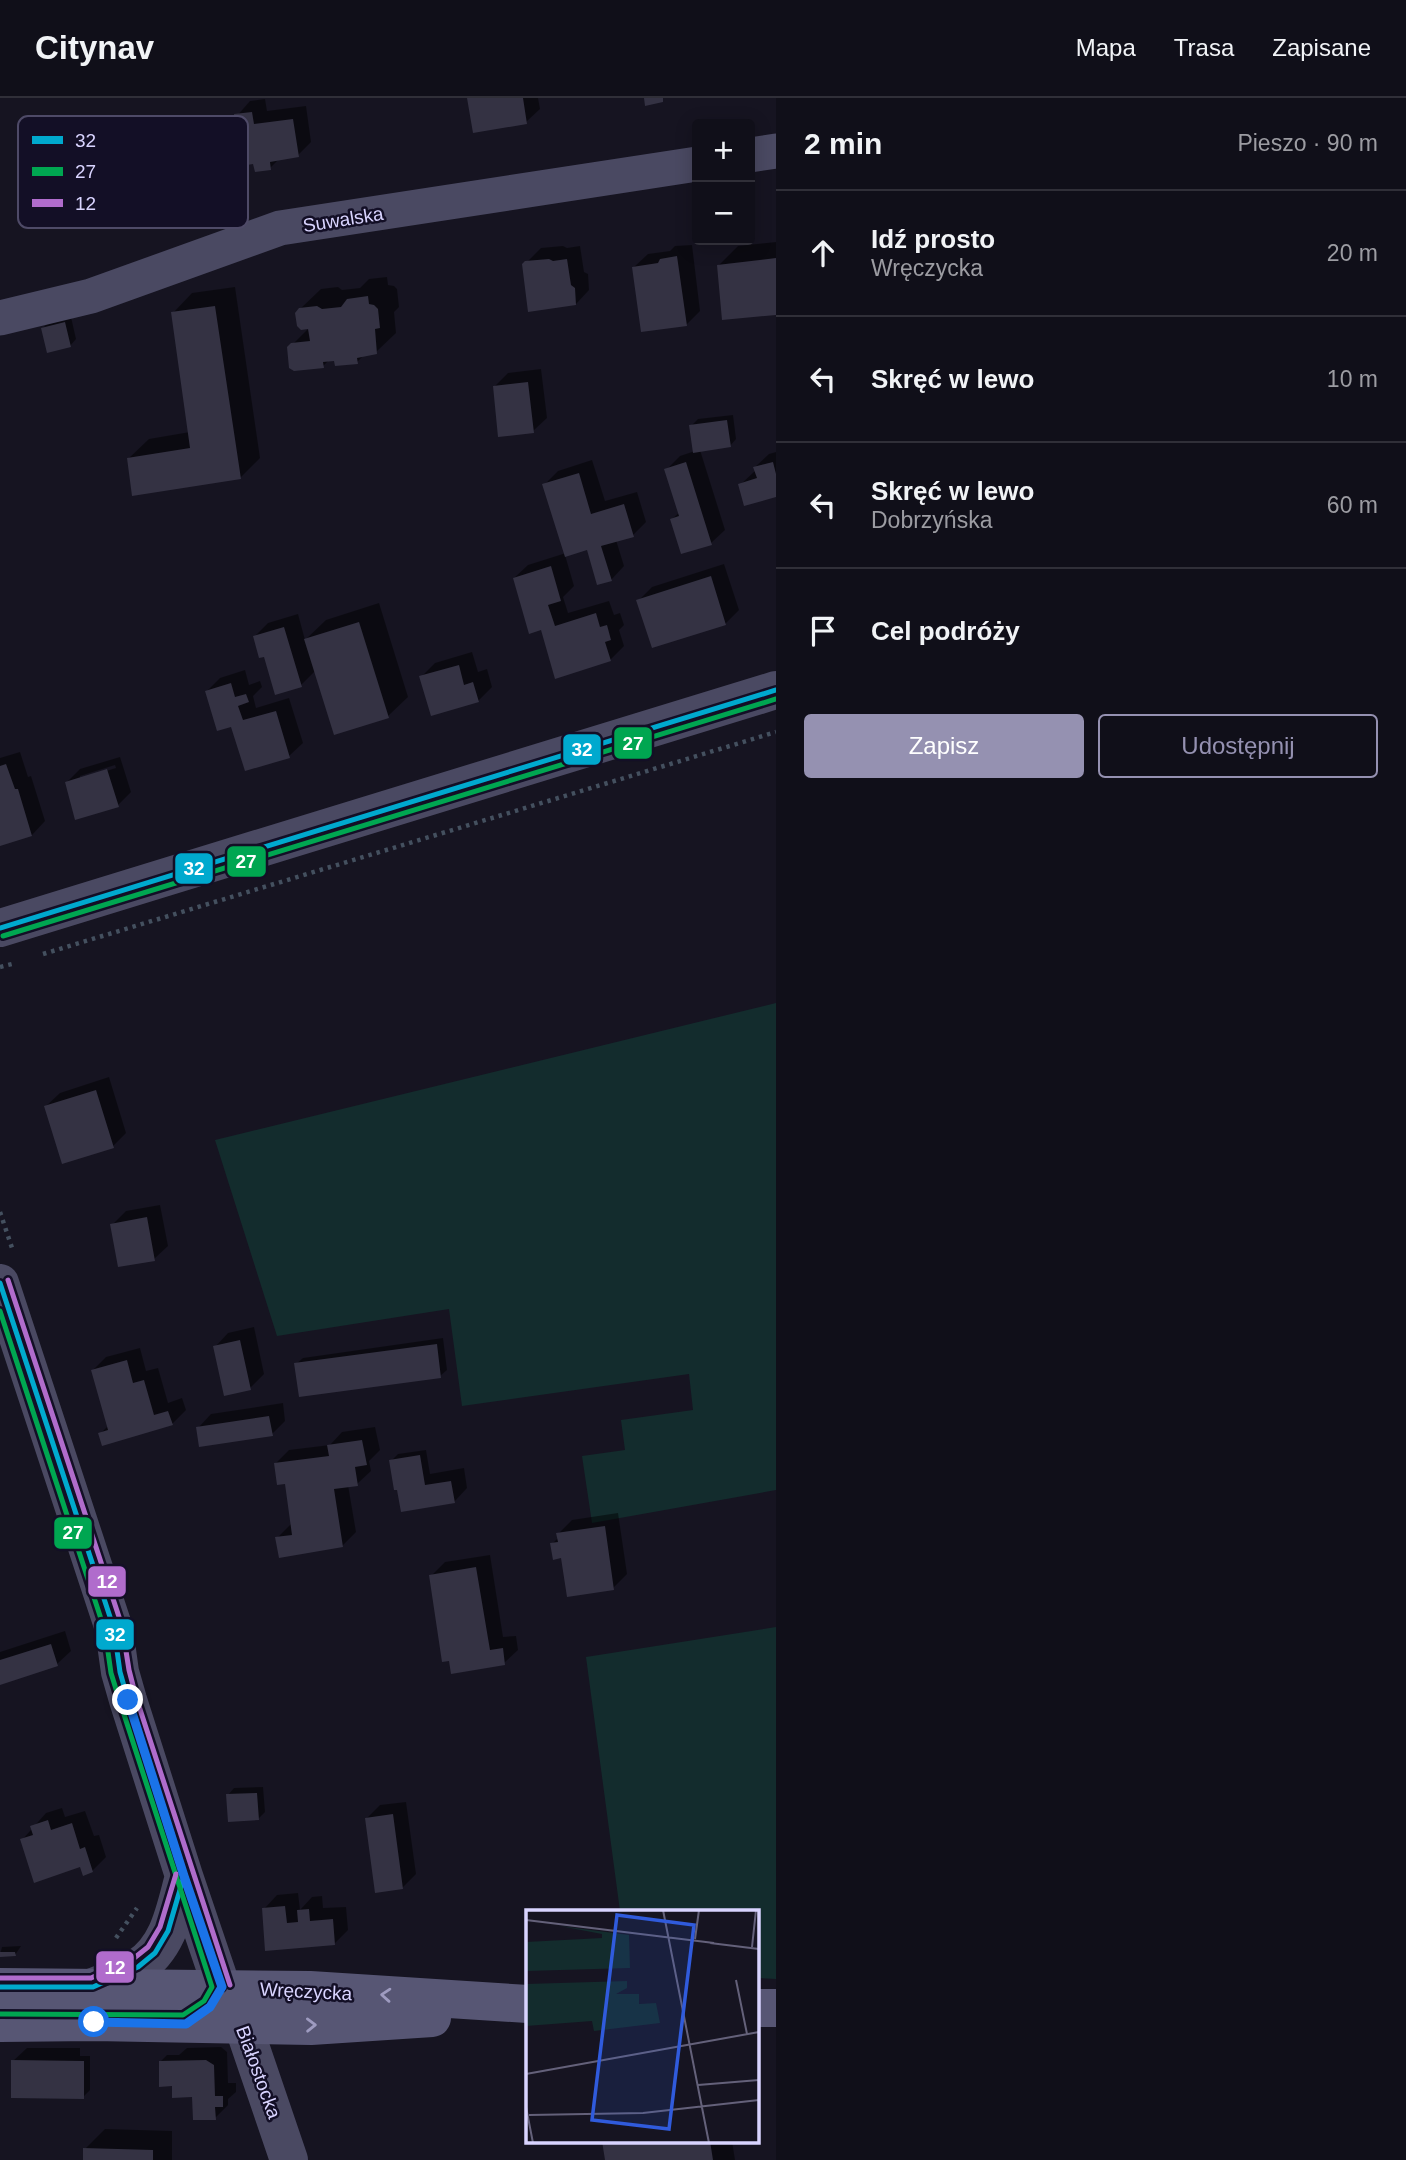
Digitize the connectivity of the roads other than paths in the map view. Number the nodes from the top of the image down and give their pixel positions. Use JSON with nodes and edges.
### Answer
{"nodes":[{"id":1,"x":776,"y":151,"type":"edge"},
{"id":2,"x":755,"y":154,"type":"edge"},
{"id":3,"x":692,"y":165,"type":"edge"},
{"id":4,"x":0,"y":318,"type":"edge"},
{"id":5,"x":776,"y":690,"type":"edge"},
{"id":6,"x":0,"y":928,"type":"edge"},
{"id":7,"x":0,"y":1283,"type":"edge"},
{"id":8,"x":184,"y":1876,"type":"junction"},
{"id":9,"x":0,"y":1987,"type":"edge"},
{"id":10,"x":93,"y":1987,"type":"junction"},
{"id":11,"x":222,"y":1987,"type":"junction"},
{"id":12,"x":526,"y":2004,"type":"edge"},
{"id":13,"x":758,"y":2008,"type":"edge"},
{"id":14,"x":776,"y":2008,"type":"edge"},
{"id":15,"x":526,"y":2012,"type":"edge"},
{"id":16,"x":0,"y":2023,"type":"edge"},
{"id":17,"x":186,"y":2024,"type":"junction"},
{"id":18,"x":243,"y":2025,"type":"junction"},
{"id":19,"x":289,"y":2160,"type":"edge"}],
"edges":[{"from":1,"to":2,"type":"street"},
{"from":3,"to":4,"type":"street","name":"Suwalska"},
{"from":5,"to":6,"type":"street"},
{"from":7,"to":8,"type":"street","name":"Białostocka"},
{"from":8,"to":10,"type":"street"},
{"from":8,"to":11,"type":"street","name":"Białostocka"},
{"from":9,"to":10,"type":"main road","name":"Wręczycka"},
{"from":10,"to":11,"type":"main road","name":"Wręczycka"},
{"from":12,"to":11,"type":"main road","name":"Wręczycka","one_way":true},
{"from":11,"to":17,"type":"street"},
{"from":11,"to":18,"type":"street","name":"Białostocka"},
{"from":13,"to":14,"type":"main road"},
{"from":18,"to":15,"type":"main road","name":"Wręczycka","one_way":true},
{"from":16,"to":17,"type":"main road","name":"Wręczycka"},
{"from":17,"to":18,"type":"main road","name":"Wręczycka"},
{"from":18,"to":19,"type":"street","name":"Białostocka"}]}
